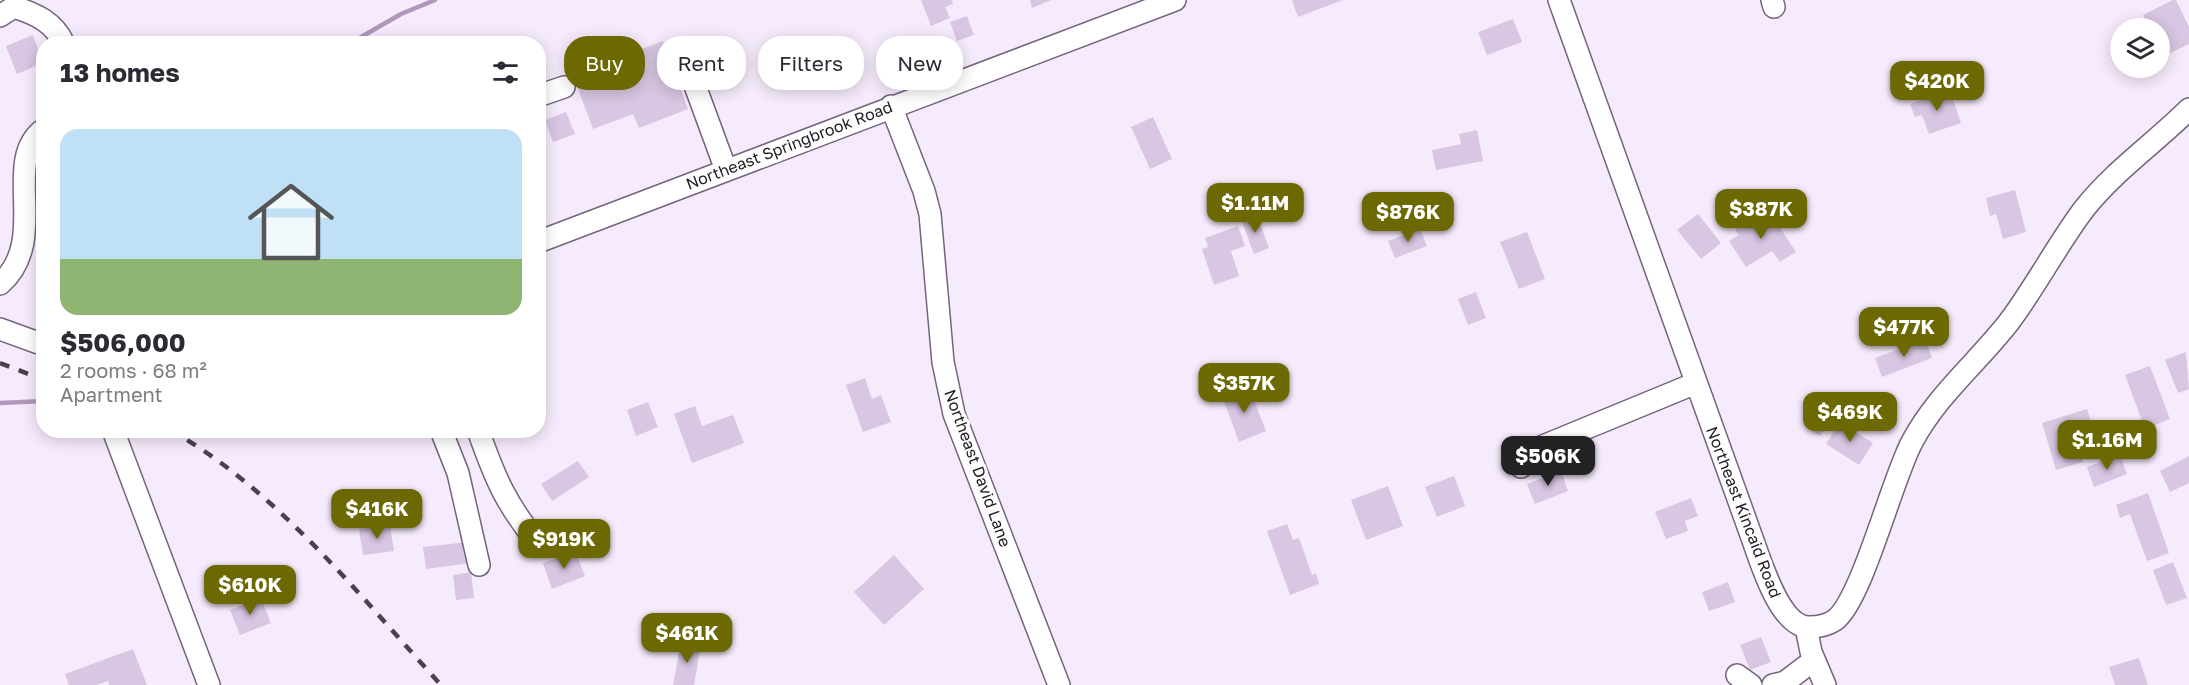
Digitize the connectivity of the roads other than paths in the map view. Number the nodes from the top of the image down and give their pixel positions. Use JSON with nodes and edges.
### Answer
{"nodes":[{"id":1,"x":1175,"y":0,"type":"edge"},
{"id":2,"x":1559,"y":0,"type":"edge"},
{"id":3,"x":0,"y":16,"type":"edge"},
{"id":4,"x":60,"y":36,"type":"edge"},
{"id":5,"x":564,"y":87,"type":"dead end"},
{"id":6,"x":697,"y":90,"type":"edge"},
{"id":7,"x":546,"y":93,"type":"edge"},
{"id":8,"x":891,"y":106,"type":"junction"},
{"id":9,"x":2185,"y":118,"type":"edge"},
{"id":10,"x":36,"y":132,"type":"edge"},
{"id":11,"x":4,"y":165,"type":"dead end"},
{"id":12,"x":726,"y":170,"type":"junction"},
{"id":13,"x":4,"y":188,"type":"dead end"},
{"id":14,"x":546,"y":239,"type":"edge"},
{"id":15,"x":0,"y":284,"type":"edge"},
{"id":16,"x":0,"y":328,"type":"edge"},
{"id":17,"x":36,"y":342,"type":"edge"},
{"id":18,"x":1696,"y":383,"type":"junction"},
{"id":19,"x":116,"y":438,"type":"edge"},
{"id":20,"x":444,"y":438,"type":"edge"},
{"id":21,"x":481,"y":438,"type":"edge"},
{"id":22,"x":1521,"y":467,"type":"dead end"},
{"id":23,"x":540,"y":546,"type":"dead end"},
{"id":24,"x":479,"y":565,"type":"dead end"},
{"id":25,"x":1806,"y":627,"type":"junction"},
{"id":26,"x":1814,"y":660,"type":"junction"},
{"id":27,"x":209,"y":685,"type":"edge"},
{"id":28,"x":1059,"y":685,"type":"edge"},
{"id":29,"x":1773,"y":685,"type":"edge"},
{"id":30,"x":1825,"y":685,"type":"edge"}],
"edges":[{"from":1,"to":8,"type":"street","name":"Northeast Springbrook Road"},
{"from":2,"to":18,"type":"street","name":"Northeast Kincaid Road"},
{"from":3,"to":4,"type":"street"},
{"from":5,"to":7,"type":"street"},
{"from":6,"to":12,"type":"street"},
{"from":8,"to":12,"type":"street","name":"Northeast Springbrook Road"},
{"from":8,"to":28,"type":"street","name":"Northeast David Lane"},
{"from":9,"to":25,"type":"street"},
{"from":10,"to":11,"type":"street"},
{"from":12,"to":14,"type":"street","name":"Northeast Springbrook Road"},
{"from":13,"to":15,"type":"street"},
{"from":16,"to":17,"type":"street"},
{"from":18,"to":22,"type":"street"},
{"from":18,"to":25,"type":"street","name":"Northeast Kincaid Road"},
{"from":19,"to":27,"type":"street"},
{"from":20,"to":24,"type":"street"},
{"from":21,"to":23,"type":"street"},
{"from":25,"to":26,"type":"street"},
{"from":26,"to":29,"type":"street"},
{"from":26,"to":30,"type":"street"}]}
